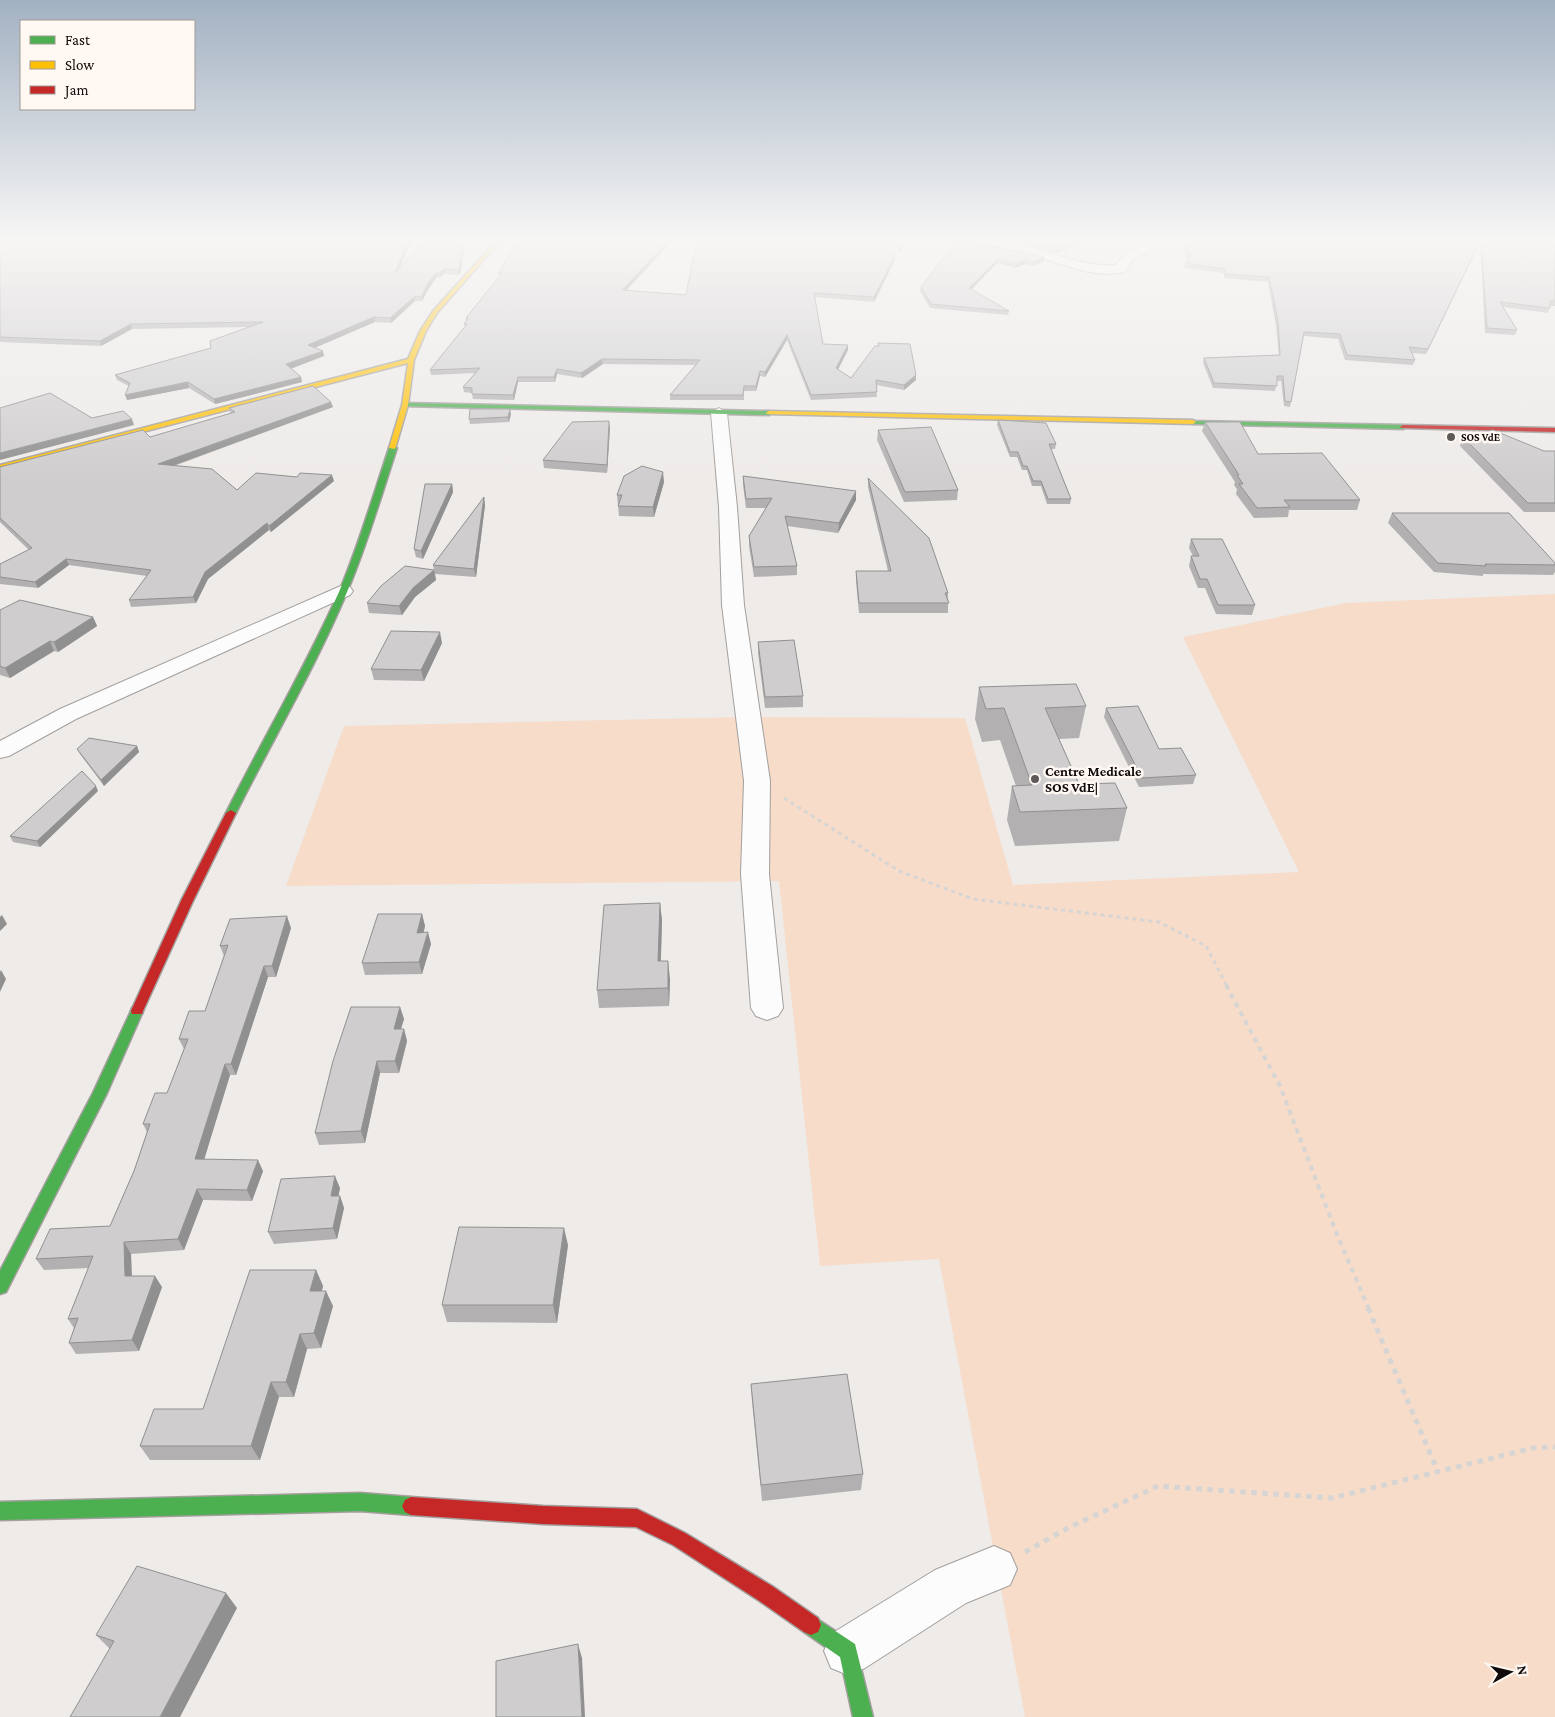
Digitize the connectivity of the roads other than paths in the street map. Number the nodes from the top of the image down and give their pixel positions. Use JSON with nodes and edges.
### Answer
{"nodes":[{"id":1,"x":430,"y":319,"type":"edge"},
{"id":2,"x":411,"y":360,"type":"junction"},
{"id":3,"x":405,"y":405,"type":"junction"},
{"id":4,"x":719,"y":413,"type":"junction"},
{"id":5,"x":1555,"y":430,"type":"edge"},
{"id":6,"x":0,"y":467,"type":"edge"},
{"id":7,"x":343,"y":591,"type":"junction"},
{"id":8,"x":0,"y":752,"type":"edge"},
{"id":9,"x":767,"y":1008,"type":"dead end"},
{"id":10,"x":0,"y":1287,"type":"edge"},
{"id":11,"x":0,"y":1511,"type":"edge"},
{"id":12,"x":994,"y":1569,"type":"road end"},
{"id":13,"x":848,"y":1651,"type":"junction"},
{"id":14,"x":863,"y":1717,"type":"edge"}],
"edges":[{"from":1,"to":2,"type":"street"},
{"from":2,"to":3,"type":"street"},
{"from":2,"to":6,"type":"street"},
{"from":3,"to":4,"type":"street"},
{"from":3,"to":7,"type":"street"},
{"from":4,"to":5,"type":"street"},
{"from":4,"to":9,"type":"street"},
{"from":7,"to":8,"type":"street"},
{"from":7,"to":10,"type":"street"},
{"from":11,"to":13,"type":"street"},
{"from":12,"to":13,"type":"street"},
{"from":13,"to":14,"type":"street"}]}
